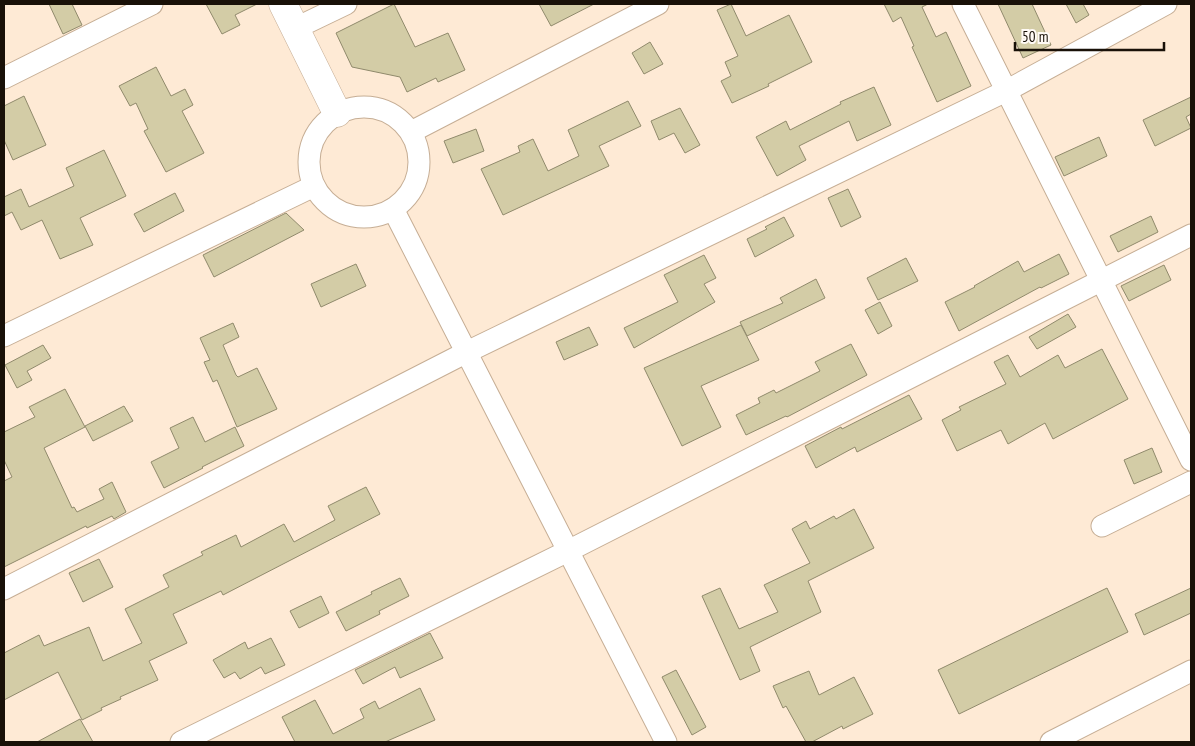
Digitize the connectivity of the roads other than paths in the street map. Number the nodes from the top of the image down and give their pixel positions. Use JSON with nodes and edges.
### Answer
{"nodes":[{"id":1,"x":152,"y":4,"type":"edge"},
{"id":2,"x":283,"y":4,"type":"edge"},
{"id":3,"x":346,"y":4,"type":"edge"},
{"id":4,"x":658,"y":4,"type":"edge"},
{"id":5,"x":963,"y":4,"type":"edge"},
{"id":6,"x":1166,"y":4,"type":"edge"},
{"id":7,"x":294,"y":29,"type":"junction"},
{"id":8,"x":4,"y":78,"type":"edge"},
{"id":9,"x":1006,"y":91,"type":"junction"},
{"id":10,"x":337,"y":113,"type":"junction"},
{"id":11,"x":411,"y":132,"type":"junction"},
{"id":12,"x":314,"y":186,"type":"junction"},
{"id":13,"x":393,"y":209,"type":"junction"},
{"id":14,"x":1191,"y":235,"type":"edge"},
{"id":15,"x":1101,"y":280,"type":"junction"},
{"id":16,"x":4,"y":336,"type":"edge"},
{"id":17,"x":467,"y":352,"type":"junction"},
{"id":18,"x":1191,"y":460,"type":"edge"},
{"id":19,"x":1191,"y":482,"type":"edge"},
{"id":20,"x":1102,"y":526,"type":"dead end"},
{"id":21,"x":568,"y":551,"type":"junction"},
{"id":22,"x":4,"y":589,"type":"edge"},
{"id":23,"x":1191,"y":671,"type":"edge"},
{"id":24,"x":181,"y":742,"type":"edge"},
{"id":25,"x":666,"y":742,"type":"edge"},
{"id":26,"x":1051,"y":742,"type":"edge"}],
"edges":[{"from":1,"to":8,"type":"street"},
{"from":2,"to":7,"type":"street"},
{"from":3,"to":7,"type":"street"},
{"from":4,"to":11,"type":"street"},
{"from":5,"to":9,"type":"street"},
{"from":6,"to":9,"type":"street"},
{"from":7,"to":10,"type":"street"},
{"from":9,"to":15,"type":"street"},
{"from":9,"to":17,"type":"street"},
{"from":10,"to":11,"type":"street"},
{"from":10,"to":12,"type":"street"},
{"from":11,"to":13,"type":"street"},
{"from":12,"to":13,"type":"street"},
{"from":12,"to":16,"type":"street"},
{"from":13,"to":17,"type":"street"},
{"from":14,"to":15,"type":"street"},
{"from":15,"to":18,"type":"street"},
{"from":15,"to":21,"type":"street"},
{"from":17,"to":21,"type":"street"},
{"from":17,"to":22,"type":"street"},
{"from":19,"to":20,"type":"street"},
{"from":21,"to":24,"type":"street"},
{"from":21,"to":25,"type":"street"},
{"from":23,"to":26,"type":"street"}]}
